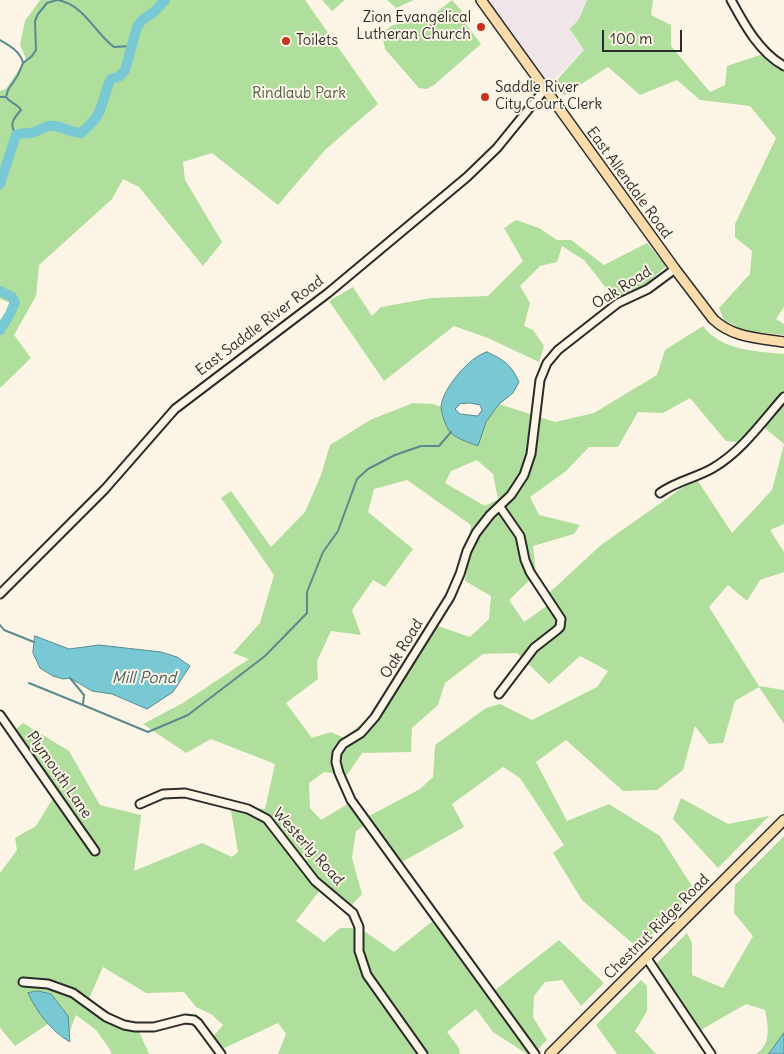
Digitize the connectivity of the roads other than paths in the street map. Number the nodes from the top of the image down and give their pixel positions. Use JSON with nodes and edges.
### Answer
{"nodes":[{"id":1,"x":481,"y":0,"type":"edge"},
{"id":2,"x":731,"y":0,"type":"edge"},
{"id":3,"x":784,"y":66,"type":"edge"},
{"id":4,"x":546,"y":89,"type":"junction"},
{"id":5,"x":675,"y":269,"type":"junction"},
{"id":6,"x":784,"y":342,"type":"edge"},
{"id":7,"x":784,"y":397,"type":"edge"},
{"id":8,"x":660,"y":493,"type":"dead end"},
{"id":9,"x":500,"y":507,"type":"junction"},
{"id":10,"x":0,"y":594,"type":"edge"},
{"id":11,"x":499,"y":694,"type":"dead end"},
{"id":12,"x":0,"y":715,"type":"edge"},
{"id":13,"x":140,"y":804,"type":"dead end"},
{"id":14,"x":784,"y":820,"type":"edge"},
{"id":15,"x":96,"y":851,"type":"dead end"},
{"id":16,"x":646,"y":957,"type":"junction"},
{"id":17,"x":23,"y":982,"type":"dead end"},
{"id":18,"x":221,"y":1054,"type":"edge"},
{"id":19,"x":423,"y":1054,"type":"edge"},
{"id":20,"x":535,"y":1054,"type":"edge"},
{"id":21,"x":550,"y":1054,"type":"edge"},
{"id":22,"x":711,"y":1054,"type":"edge"}],
"edges":[{"from":1,"to":4,"type":"main road","name":"East Allendale Road"},
{"from":2,"to":3,"type":"street"},
{"from":4,"to":5,"type":"main road","name":"East Allendale Road"},
{"from":4,"to":10,"type":"street","name":"East Saddle River Road"},
{"from":5,"to":6,"type":"main road","name":"East Allendale Road"},
{"from":5,"to":9,"type":"street","name":"Oak Road"},
{"from":7,"to":8,"type":"street"},
{"from":9,"to":11,"type":"street"},
{"from":9,"to":20,"type":"street","name":"Oak Road"},
{"from":12,"to":15,"type":"street","name":"Plymouth Lane"},
{"from":13,"to":19,"type":"street","name":"Westerly Road"},
{"from":14,"to":16,"type":"main road","name":"Chestnut Ridge Road"},
{"from":16,"to":21,"type":"main road","name":"Chestnut Ridge Road"},
{"from":16,"to":22,"type":"street"},
{"from":17,"to":18,"type":"street"}]}
